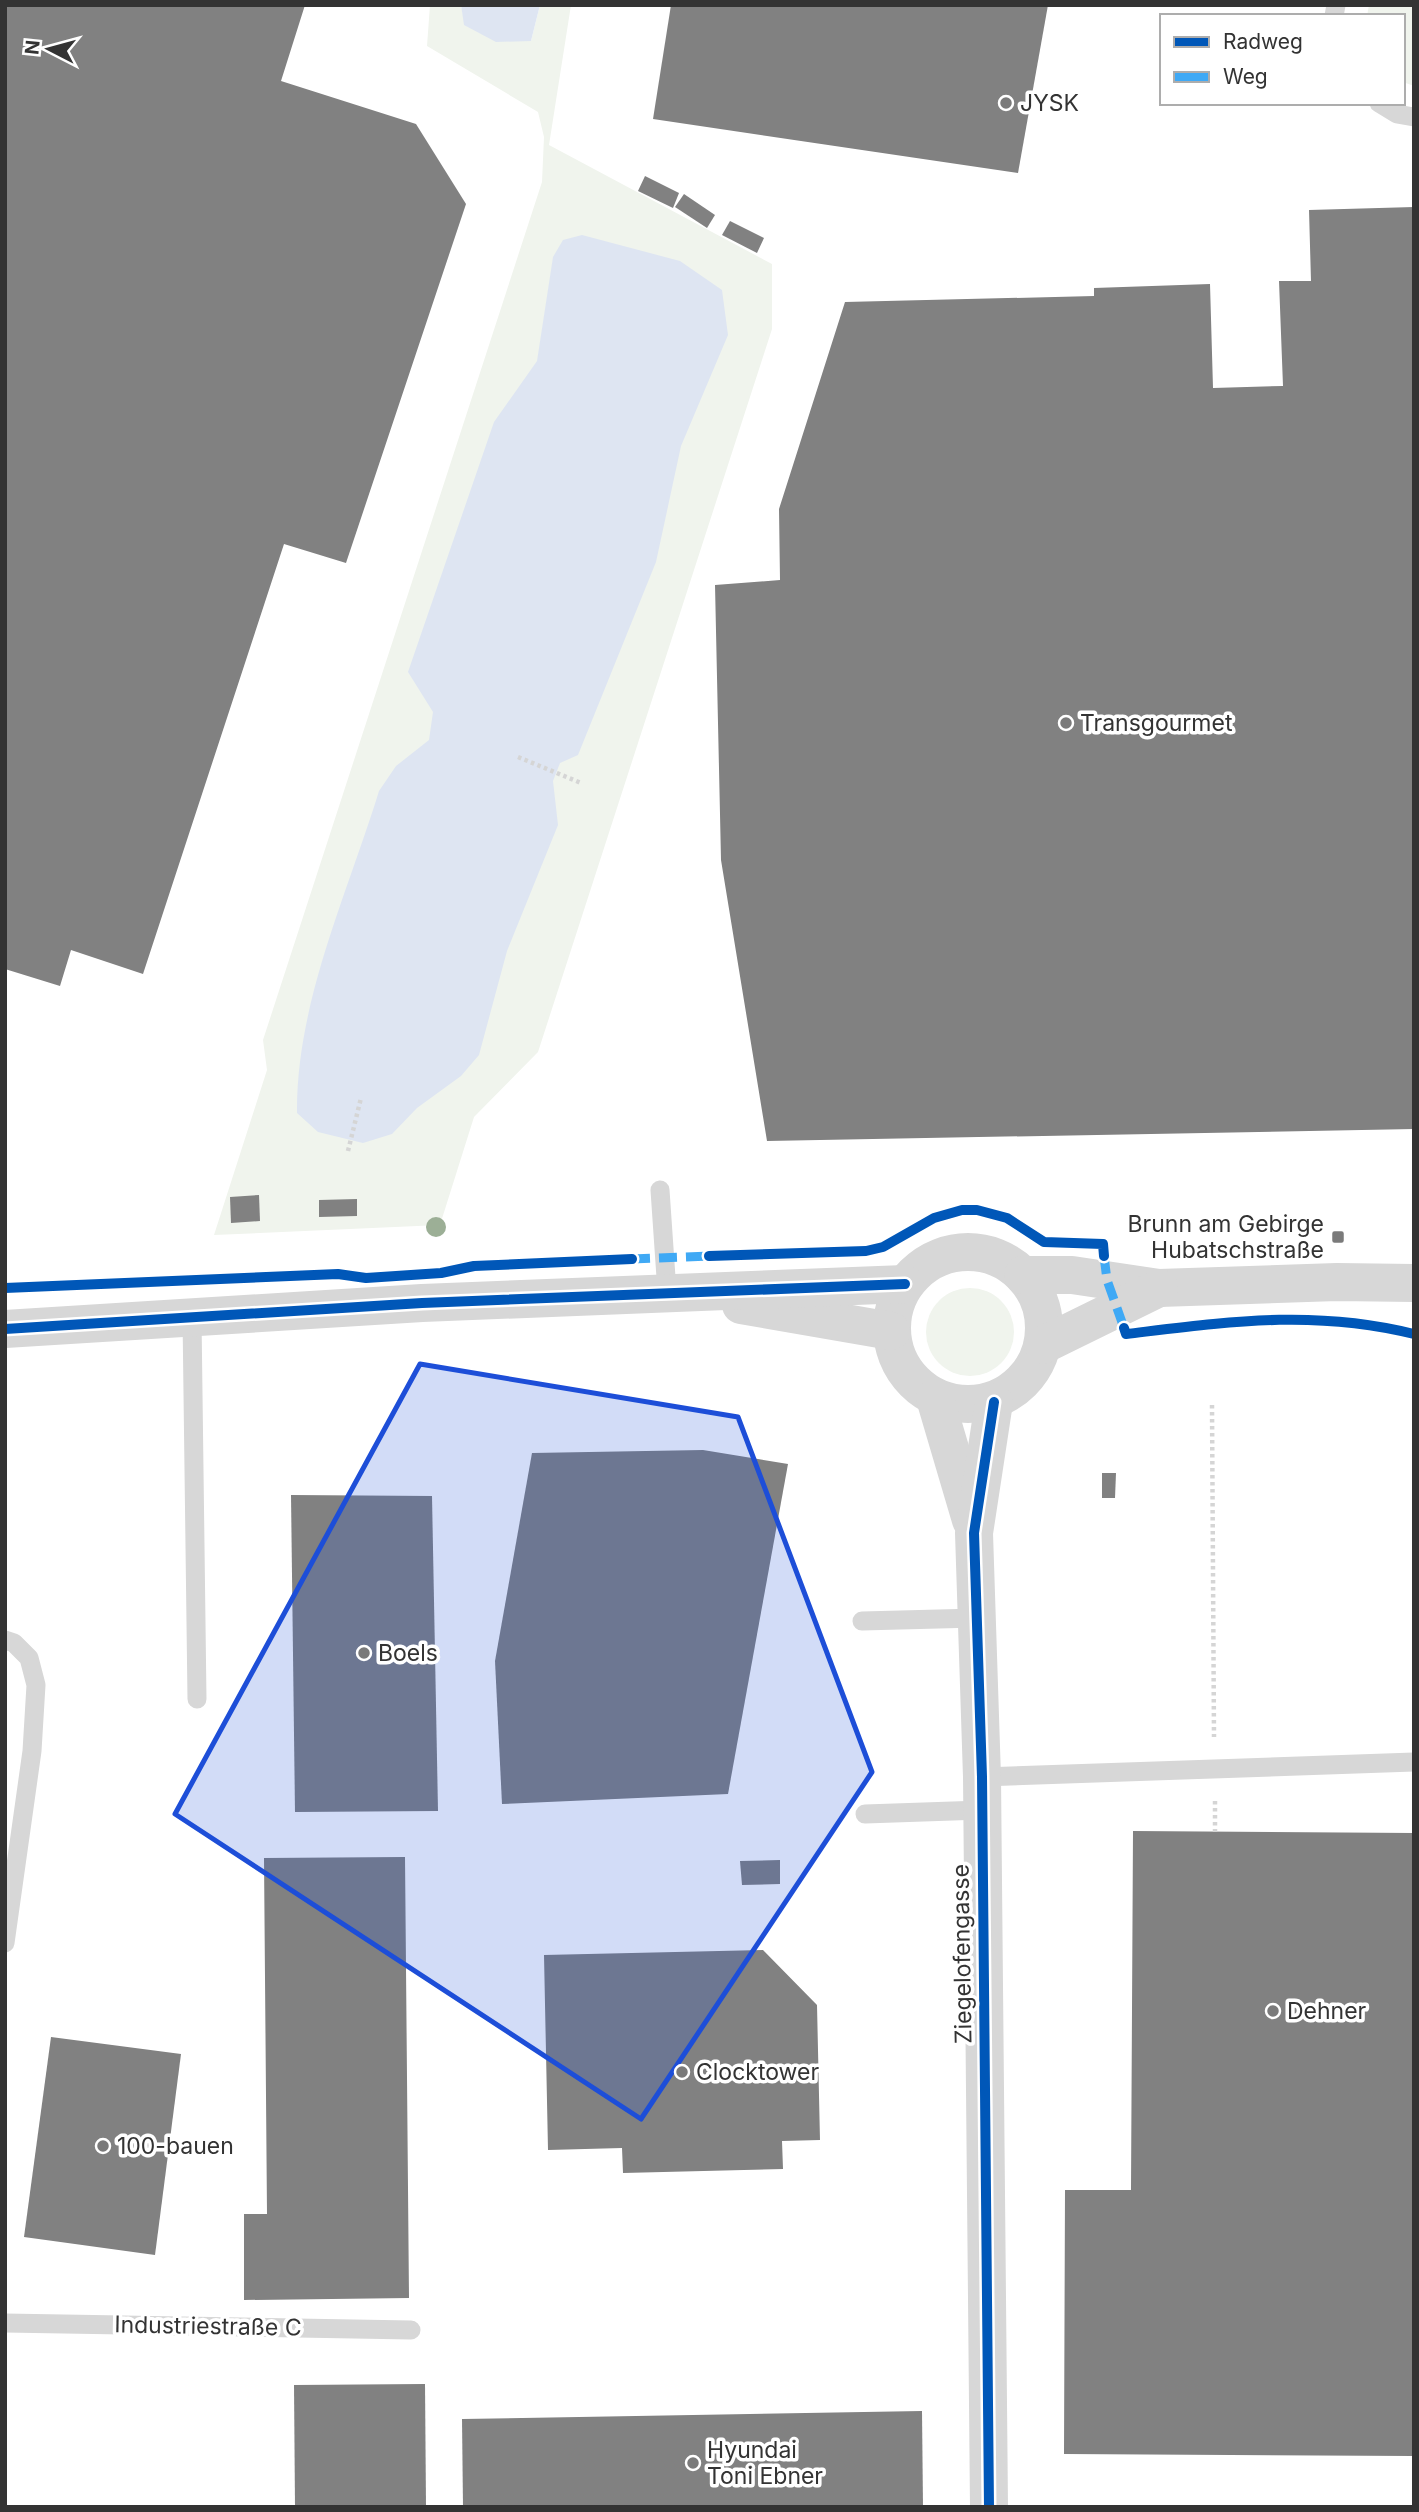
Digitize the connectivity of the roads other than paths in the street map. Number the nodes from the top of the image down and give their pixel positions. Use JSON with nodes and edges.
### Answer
{"nodes":[{"id":1,"x":1381,"y":105,"type":"edge"},
{"id":2,"x":1414,"y":117,"type":"edge"},
{"id":3,"x":660,"y":1190,"type":"dead end"},
{"id":4,"x":1023,"y":1275,"type":"junction"},
{"id":5,"x":1414,"y":1283,"type":"edge"},
{"id":6,"x":905,"y":1284,"type":"junction"},
{"id":7,"x":1159,"y":1288,"type":"junction"},
{"id":8,"x":667,"y":1292,"type":"junction"},
{"id":9,"x":192,"y":1317,"type":"junction"},
{"id":10,"x":5,"y":1329,"type":"edge"},
{"id":11,"x":891,"y":1332,"type":"junction"},
{"id":12,"x":1043,"y":1345,"type":"junction"},
{"id":13,"x":935,"y":1398,"type":"junction"},
{"id":14,"x":993,"y":1402,"type":"junction"},
{"id":15,"x":974,"y":1533,"type":"junction"},
{"id":16,"x":977,"y":1618,"type":"junction"},
{"id":17,"x":862,"y":1621,"type":"dead end"},
{"id":18,"x":5,"y":1640,"type":"edge"},
{"id":19,"x":197,"y":1699,"type":"dead end"},
{"id":20,"x":1414,"y":1762,"type":"edge"},
{"id":21,"x":982,"y":1794,"type":"junction"},
{"id":22,"x":865,"y":1814,"type":"dead end"},
{"id":23,"x":5,"y":1943,"type":"edge"},
{"id":24,"x":5,"y":2323,"type":"edge"},
{"id":25,"x":411,"y":2330,"type":"dead end"},
{"id":26,"x":989,"y":2507,"type":"edge"}],
"edges":[{"from":1,"to":2,"type":"lane"},
{"from":3,"to":8,"type":"lane"},
{"from":4,"to":6,"type":"street"},
{"from":4,"to":7,"type":"street"},
{"from":4,"to":12,"type":"street"},
{"from":5,"to":7,"type":"street"},
{"from":6,"to":8,"type":"street"},
{"from":6,"to":11,"type":"street"},
{"from":7,"to":12,"type":"street"},
{"from":8,"to":9,"type":"street"},
{"from":8,"to":11,"type":"street"},
{"from":9,"to":10,"type":"street"},
{"from":9,"to":19,"type":"lane"},
{"from":11,"to":13,"type":"street"},
{"from":12,"to":14,"type":"street"},
{"from":13,"to":14,"type":"street"},
{"from":13,"to":15,"type":"street","name":"Ziegelofengasse"},
{"from":14,"to":15,"type":"street","name":"Ziegelofengasse"},
{"from":15,"to":16,"type":"street","name":"Ziegelofengasse"},
{"from":16,"to":17,"type":"lane"},
{"from":16,"to":21,"type":"street","name":"Ziegelofengasse"},
{"from":18,"to":23,"type":"lane"},
{"from":20,"to":21,"type":"lane"},
{"from":21,"to":22,"type":"lane"},
{"from":21,"to":26,"type":"street","name":"Ziegelofengasse"},
{"from":24,"to":25,"type":"lane","name":"Industriestraße C"}]}
